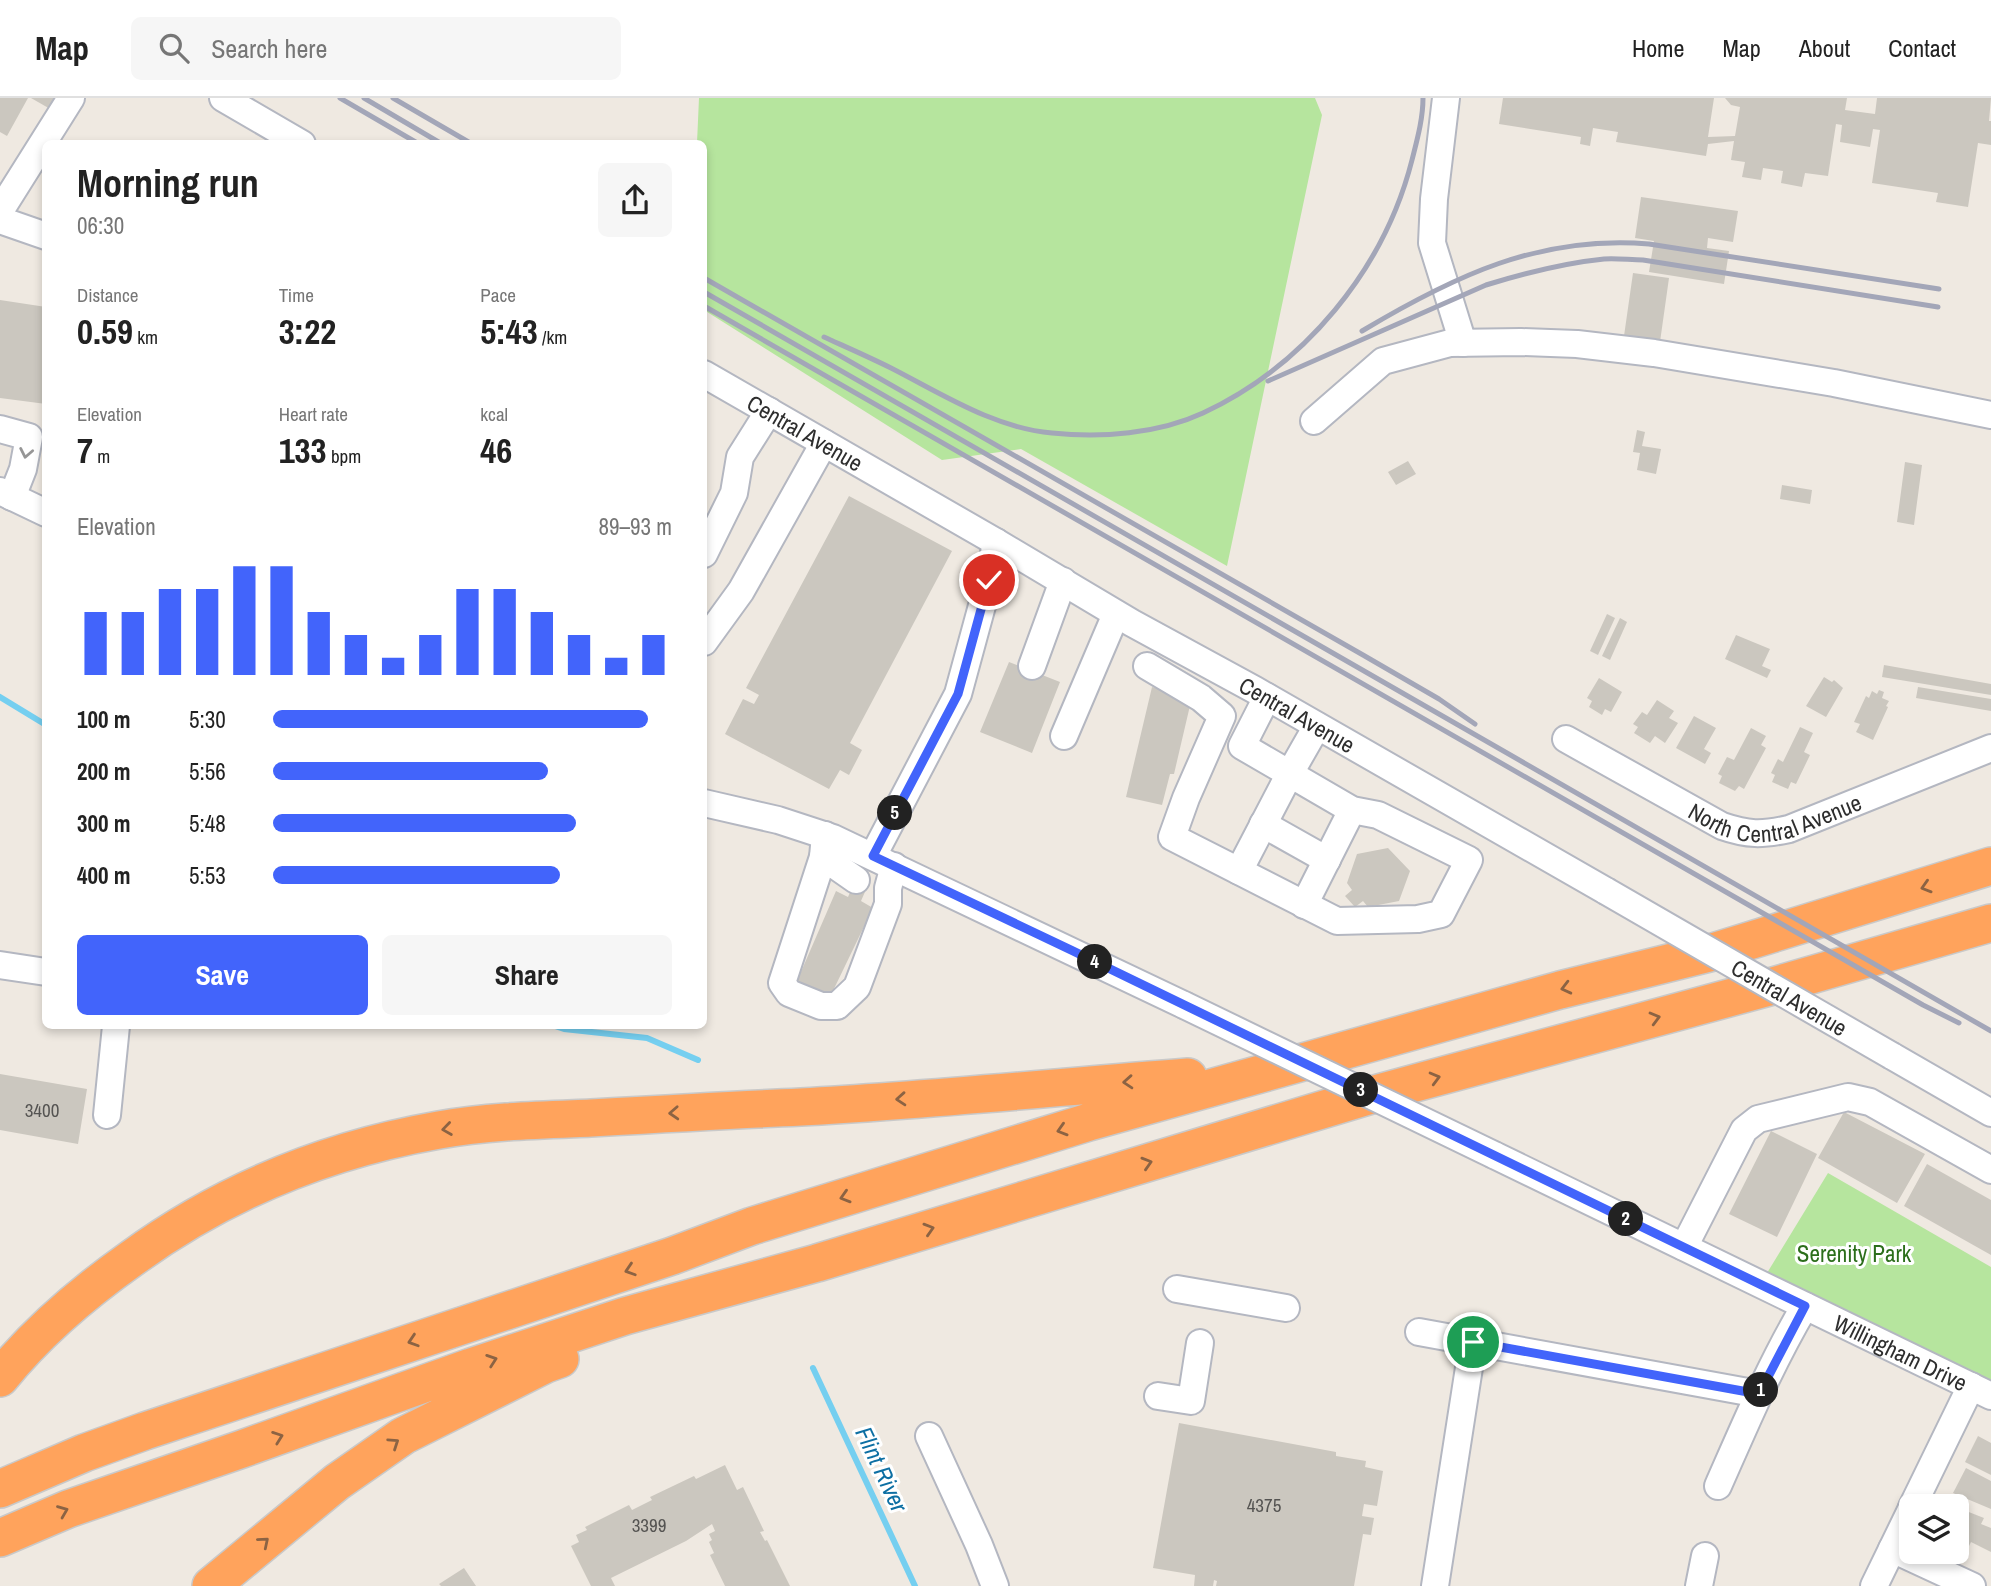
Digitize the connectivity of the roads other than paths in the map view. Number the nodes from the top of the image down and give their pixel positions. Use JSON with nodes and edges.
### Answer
{"nodes":[{"id":1,"x":71,"y":98,"type":"edge"},
{"id":2,"x":223,"y":98,"type":"edge"},
{"id":3,"x":1446,"y":98,"type":"edge"},
{"id":4,"x":45,"y":140,"type":"edge"},
{"id":5,"x":295,"y":140,"type":"edge"},
{"id":6,"x":42,"y":144,"type":"edge"},
{"id":7,"x":0,"y":211,"type":"edge"},
{"id":8,"x":0,"y":220,"type":"edge"},
{"id":9,"x":42,"y":235,"type":"edge"},
{"id":10,"x":1463,"y":343,"type":"junction"},
{"id":11,"x":707,"y":376,"type":"edge"},
{"id":12,"x":769,"y":411,"type":"junction"},
{"id":13,"x":1991,"y":415,"type":"edge"},
{"id":14,"x":1314,"y":421,"type":"dead end"},
{"id":15,"x":0,"y":429,"type":"edge"},
{"id":16,"x":824,"y":443,"type":"junction"},
{"id":17,"x":6,"y":494,"type":"edge"},
{"id":18,"x":42,"y":511,"type":"edge"},
{"id":19,"x":996,"y":542,"type":"junction"},
{"id":20,"x":707,"y":548,"type":"edge"},
{"id":21,"x":1063,"y":581,"type":"junction"},
{"id":22,"x":1116,"y":614,"type":"junction"},
{"id":23,"x":707,"y":638,"type":"edge"},
{"id":24,"x":1032,"y":666,"type":"dead end"},
{"id":25,"x":1147,"y":666,"type":"dead end"},
{"id":26,"x":1267,"y":697,"type":"junction"},
{"id":27,"x":1317,"y":726,"type":"junction"},
{"id":28,"x":1214,"y":732,"type":"junction"},
{"id":29,"x":1064,"y":736,"type":"dead end"},
{"id":30,"x":1566,"y":739,"type":"dead end"},
{"id":31,"x":1242,"y":746,"type":"junction"},
{"id":32,"x":1991,"y":748,"type":"edge"},
{"id":33,"x":1289,"y":775,"type":"junction"},
{"id":34,"x":707,"y":804,"type":"edge"},
{"id":35,"x":1352,"y":810,"type":"junction"},
{"id":36,"x":1264,"y":824,"type":"junction"},
{"id":37,"x":824,"y":846,"type":"junction"},
{"id":38,"x":1326,"y":860,"type":"junction"},
{"id":39,"x":1991,"y":866,"type":"edge"},
{"id":40,"x":1239,"y":872,"type":"junction"},
{"id":41,"x":876,"y":875,"type":"junction"},
{"id":42,"x":1304,"y":905,"type":"junction"},
{"id":43,"x":1991,"y":923,"type":"edge"},
{"id":44,"x":0,"y":965,"type":"edge"},
{"id":45,"x":42,"y":971,"type":"edge"},
{"id":46,"x":116,"y":1029,"type":"edge"},
{"id":47,"x":1269,"y":1070,"type":"junction"},
{"id":48,"x":1991,"y":1113,"type":"edge"},
{"id":49,"x":107,"y":1115,"type":"dead end"},
{"id":50,"x":1991,"y":1170,"type":"edge"},
{"id":51,"x":1684,"y":1247,"type":"junction"},
{"id":52,"x":817,"y":1263,"type":"junction"},
{"id":53,"x":1178,"y":1289,"type":"dead end"},
{"id":54,"x":1805,"y":1306,"type":"junction"},
{"id":55,"x":1286,"y":1308,"type":"dead end"},
{"id":56,"x":1419,"y":1332,"type":"dead end"},
{"id":57,"x":1473,"y":1342,"type":"junction"},
{"id":58,"x":1200,"y":1343,"type":"dead end"},
{"id":59,"x":0,"y":1378,"type":"edge"},
{"id":60,"x":1981,"y":1391,"type":"edge"},
{"id":61,"x":1759,"y":1394,"type":"junction"},
{"id":62,"x":1158,"y":1396,"type":"dead end"},
{"id":63,"x":929,"y":1436,"type":"dead end"},
{"id":64,"x":1718,"y":1486,"type":"dead end"},
{"id":65,"x":0,"y":1489,"type":"edge"},
{"id":66,"x":1920,"y":1494,"type":"edge"},
{"id":67,"x":1899,"y":1535,"type":"edge"},
{"id":68,"x":0,"y":1538,"type":"edge"},
{"id":69,"x":1892,"y":1549,"type":"junction"},
{"id":70,"x":1705,"y":1556,"type":"dead end"},
{"id":71,"x":211,"y":1586,"type":"edge"},
{"id":72,"x":995,"y":1586,"type":"edge"},
{"id":73,"x":1435,"y":1586,"type":"edge"},
{"id":74,"x":1699,"y":1586,"type":"edge"},
{"id":75,"x":1874,"y":1586,"type":"edge"},
{"id":76,"x":1972,"y":1586,"type":"edge"}],
"edges":[{"from":1,"to":4,"type":"street"},
{"from":2,"to":5,"type":"street"},
{"from":3,"to":10,"type":"street"},
{"from":6,"to":7,"type":"street"},
{"from":8,"to":9,"type":"street"},
{"from":10,"to":13,"type":"street"},
{"from":10,"to":14,"type":"street"},
{"from":11,"to":12,"type":"street","name":"Central Avenue"},
{"from":12,"to":16,"type":"street","name":"Central Avenue"},
{"from":12,"to":20,"type":"street"},
{"from":15,"to":17,"type":"street","one_way":true},
{"from":16,"to":19,"type":"street","name":"Central Avenue"},
{"from":16,"to":23,"type":"street"},
{"from":17,"to":18,"type":"street"},
{"from":19,"to":21,"type":"street","name":"Central Avenue"},
{"from":19,"to":41,"type":"street"},
{"from":21,"to":22,"type":"street","name":"Central Avenue"},
{"from":21,"to":24,"type":"street"},
{"from":22,"to":26,"type":"street","name":"Central Avenue"},
{"from":22,"to":29,"type":"street"},
{"from":25,"to":28,"type":"street"},
{"from":26,"to":27,"type":"street","name":"Central Avenue"},
{"from":26,"to":31,"type":"street"},
{"from":27,"to":33,"type":"street"},
{"from":27,"to":48,"type":"street","name":"Central Avenue","bridge":true},
{"from":28,"to":31,"type":"street"},
{"from":28,"to":40,"type":"street"},
{"from":30,"to":32,"type":"street","name":"North Central Avenue"},
{"from":31,"to":33,"type":"street"},
{"from":33,"to":35,"type":"street"},
{"from":33,"to":36,"type":"street"},
{"from":34,"to":37,"type":"street","name":"Willingham Drive"},
{"from":35,"to":38,"type":"street"},
{"from":35,"to":42,"type":"street"},
{"from":36,"to":38,"type":"street"},
{"from":36,"to":40,"type":"street"},
{"from":37,"to":41,"type":"street","name":"Willingham Drive"},
{"from":37,"to":41,"type":"street"},
{"from":38,"to":42,"type":"street"},
{"from":39,"to":47,"type":"highway","one_way":true},
{"from":40,"to":42,"type":"street"},
{"from":41,"to":51,"type":"street","name":"Willingham Drive","bridge":true},
{"from":52,"to":43,"type":"highway","one_way":true},
{"from":44,"to":45,"type":"street"},
{"from":46,"to":49,"type":"street"},
{"from":47,"to":59,"type":"highway","one_way":true},
{"from":47,"to":65,"type":"highway","one_way":true},
{"from":50,"to":51,"type":"street"},
{"from":51,"to":54,"type":"street","name":"Willingham Drive"},
{"from":68,"to":52,"type":"highway","one_way":true},
{"from":71,"to":52,"type":"highway","one_way":true},
{"from":53,"to":55,"type":"street"},
{"from":54,"to":60,"type":"street","name":"Willingham Drive"},
{"from":54,"to":61,"type":"street"},
{"from":56,"to":57,"type":"street"},
{"from":57,"to":61,"type":"street"},
{"from":57,"to":73,"type":"street"},
{"from":58,"to":62,"type":"street"},
{"from":60,"to":66,"type":"street"},
{"from":61,"to":64,"type":"street"},
{"from":63,"to":72,"type":"street"},
{"from":67,"to":69,"type":"street"},
{"from":69,"to":75,"type":"street"},
{"from":69,"to":76,"type":"street"},
{"from":70,"to":74,"type":"street"}]}
